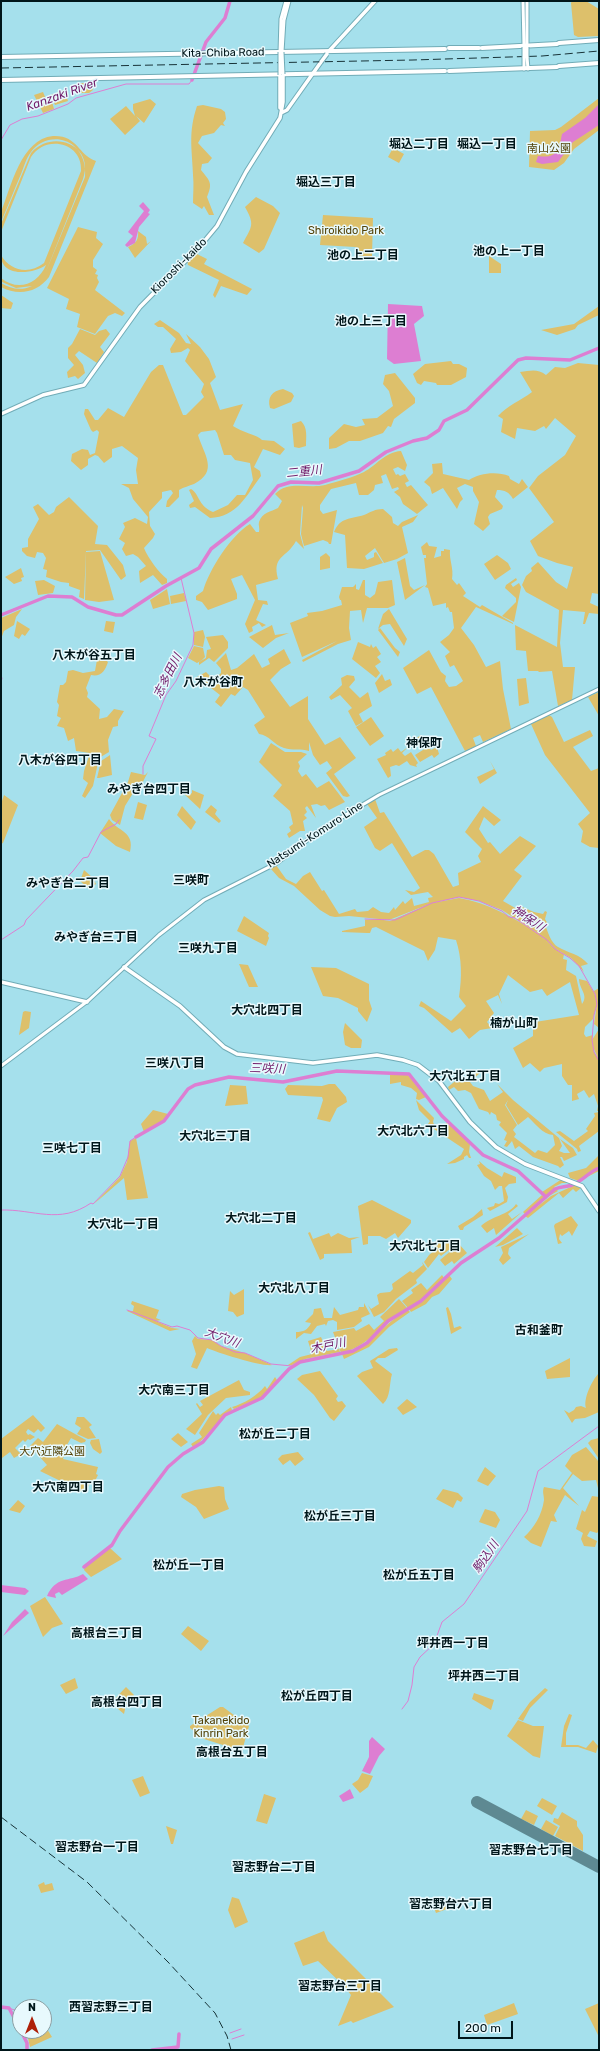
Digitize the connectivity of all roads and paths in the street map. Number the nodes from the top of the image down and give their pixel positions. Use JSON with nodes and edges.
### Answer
{"nodes":[{"id":1,"x":288,"y":1,"type":"edge"},
{"id":2,"x":375,"y":1,"type":"edge"},
{"id":3,"x":523,"y":1,"type":"edge"},
{"id":4,"x":527,"y":1,"type":"edge"},
{"id":5,"x":599,"y":40,"type":"edge"},
{"id":6,"x":526,"y":46,"type":"junction"},
{"id":7,"x":281,"y":52,"type":"junction"},
{"id":8,"x":328,"y":52,"type":"junction"},
{"id":9,"x":1,"y":57,"type":"edge"},
{"id":10,"x":599,"y":63,"type":"edge"},
{"id":11,"x":526,"y":68,"type":"junction"},
{"id":12,"x":314,"y":72,"type":"junction"},
{"id":13,"x":281,"y":74,"type":"junction"},
{"id":14,"x":1,"y":80,"type":"edge"},
{"id":15,"x":281,"y":113,"type":"junction"},
{"id":16,"x":1,"y":414,"type":"edge"},
{"id":17,"x":599,"y":689,"type":"edge"},
{"id":18,"x":124,"y":967,"type":"junction"},
{"id":19,"x":1,"y":982,"type":"edge"},
{"id":20,"x":87,"y":1002,"type":"junction"},
{"id":21,"x":1,"y":1066,"type":"edge"},
{"id":22,"x":599,"y":1211,"type":"edge"}],
"edges":[{"from":1,"to":7,"type":"main road"},
{"from":2,"to":8,"type":"main road"},
{"from":3,"to":6,"type":"main road"},
{"from":4,"to":6,"type":"main road"},
{"from":5,"to":6,"type":"highway","name":"Kita-Chiba Road"},
{"from":6,"to":8,"type":"highway","name":"Kita-Chiba Road"},
{"from":6,"to":11,"type":"main road","bridge":true},
{"from":7,"to":8,"type":"highway","name":"Kita-Chiba Road"},
{"from":7,"to":9,"type":"highway","name":"Kita-Chiba Road"},
{"from":7,"to":13,"type":"main road","bridge":true},
{"from":8,"to":12,"type":"main road","name":"Kioroshi-kaido","bridge":true},
{"from":10,"to":11,"type":"highway","name":"Kita-Chiba Road"},
{"from":11,"to":12,"type":"highway","name":"Kita-Chiba Road"},
{"from":12,"to":13,"type":"highway","name":"Kita-Chiba Road"},
{"from":12,"to":15,"type":"main road","name":"Kioroshi-kaido"},
{"from":13,"to":14,"type":"highway","name":"Kita-Chiba Road"},
{"from":13,"to":15,"type":"main road"},
{"from":15,"to":16,"type":"main road","name":"Kioroshi-kaido"},
{"from":17,"to":18,"type":"main road","name":"Natsumi-Komuro Line"},
{"from":18,"to":20,"type":"main road","name":"Natsumi-Komuro Line"},
{"from":18,"to":22,"type":"main road"},
{"from":19,"to":20,"type":"main road"},
{"from":20,"to":21,"type":"main road","name":"Natsumi-Komuro Line"}]}
